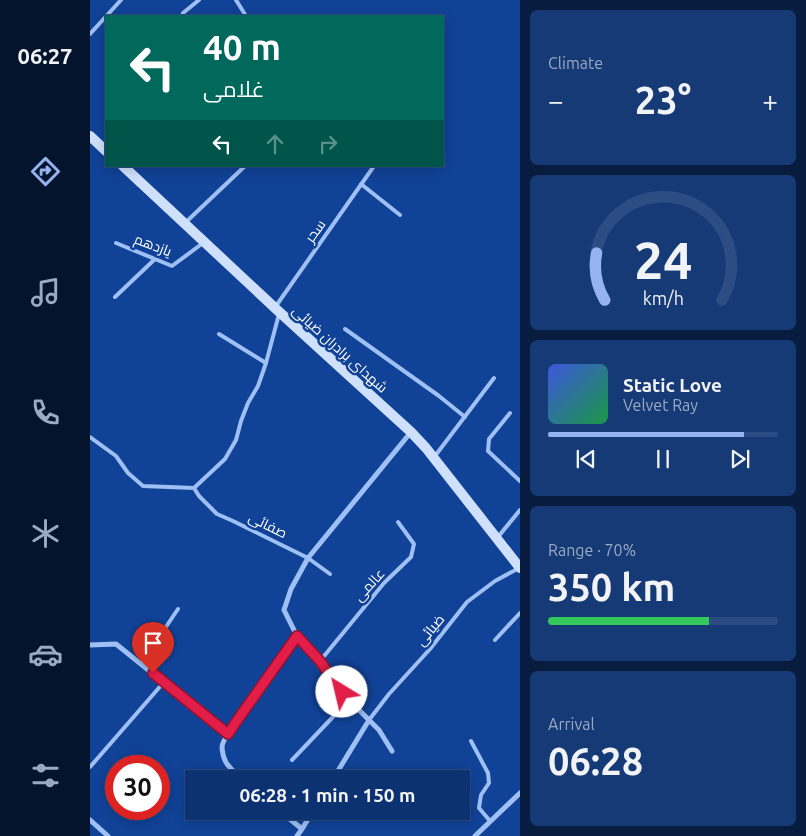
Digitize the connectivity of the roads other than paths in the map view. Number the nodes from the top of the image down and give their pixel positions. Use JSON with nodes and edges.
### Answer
{"nodes":[{"id":1,"x":121,"y":0,"type":"edge"},
{"id":2,"x":199,"y":0,"type":"edge"},
{"id":3,"x":236,"y":0,"type":"edge"},
{"id":4,"x":107,"y":15,"type":"edge"},
{"id":5,"x":182,"y":15,"type":"edge"},
{"id":6,"x":245,"y":15,"type":"edge"},
{"id":7,"x":105,"y":18,"type":"edge"},
{"id":8,"x":90,"y":34,"type":"edge"},
{"id":9,"x":90,"y":136,"type":"edge"},
{"id":10,"x":105,"y":150,"type":"edge"},
{"id":11,"x":124,"y":167,"type":"edge"},
{"id":12,"x":244,"y":167,"type":"edge"},
{"id":13,"x":373,"y":167,"type":"edge"},
{"id":14,"x":361,"y":184,"type":"junction"},
{"id":15,"x":400,"y":215,"type":"dead end"},
{"id":16,"x":185,"y":223,"type":"junction"},
{"id":17,"x":204,"y":241,"type":"junction"},
{"id":18,"x":116,"y":243,"type":"dead end"},
{"id":19,"x":155,"y":259,"type":"junction"},
{"id":20,"x":115,"y":297,"type":"dead end"},
{"id":21,"x":277,"y":310,"type":"junction"},
{"id":22,"x":345,"y":329,"type":"dead end"},
{"id":23,"x":219,"y":334,"type":"dead end"},
{"id":24,"x":266,"y":364,"type":"junction"},
{"id":25,"x":494,"y":378,"type":"dead end"},
{"id":26,"x":510,"y":413,"type":"dead end"},
{"id":27,"x":465,"y":417,"type":"junction"},
{"id":28,"x":411,"y":432,"type":"junction"},
{"id":29,"x":90,"y":437,"type":"edge"},
{"id":30,"x":434,"y":458,"type":"junction"},
{"id":31,"x":520,"y":481,"type":"edge"},
{"id":32,"x":194,"y":488,"type":"junction"},
{"id":33,"x":520,"y":510,"type":"edge"},
{"id":34,"x":398,"y":522,"type":"dead end"},
{"id":35,"x":497,"y":539,"type":"junction"},
{"id":36,"x":308,"y":558,"type":"junction"},
{"id":37,"x":520,"y":568,"type":"edge"},
{"id":38,"x":330,"y":574,"type":"dead end"},
{"id":39,"x":178,"y":609,"type":"dead end"},
{"id":40,"x":520,"y":613,"type":"edge"},
{"id":41,"x":297,"y":636,"type":"junction"},
{"id":42,"x":494,"y":640,"type":"dead end"},
{"id":43,"x":90,"y":645,"type":"edge"},
{"id":44,"x":320,"y":661,"type":"junction"},
{"id":45,"x":141,"y":664,"type":"junction"},
{"id":46,"x":164,"y":682,"type":"junction"},
{"id":47,"x":349,"y":700,"type":"junction"},
{"id":48,"x":369,"y":720,"type":"junction"},
{"id":49,"x":228,"y":734,"type":"junction"},
{"id":50,"x":470,"y":741,"type":"dead end"},
{"id":51,"x":392,"y":751,"type":"dead end"},
{"id":52,"x":292,"y":760,"type":"dead end"},
{"id":53,"x":90,"y":767,"type":"edge"},
{"id":54,"x":232,"y":770,"type":"edge"},
{"id":55,"x":338,"y":770,"type":"edge"},
{"id":56,"x":520,"y":793,"type":"edge"},
{"id":57,"x":90,"y":820,"type":"edge"},
{"id":58,"x":291,"y":820,"type":"edge"},
{"id":59,"x":308,"y":820,"type":"edge"},
{"id":60,"x":490,"y":821,"type":"junction"},
{"id":61,"x":302,"y":829,"type":"junction"},
{"id":62,"x":108,"y":836,"type":"edge"},
{"id":63,"x":297,"y":836,"type":"edge"},
{"id":64,"x":475,"y":836,"type":"edge"}],
"edges":[{"from":1,"to":4,"type":"lane"},
{"from":2,"to":5,"type":"lane"},
{"from":3,"to":6,"type":"lane"},
{"from":7,"to":8,"type":"lane"},
{"from":9,"to":10,"type":"main road"},
{"from":11,"to":16,"type":"main road","name":"شهدای برادران ضیائی"},
{"from":12,"to":16,"type":"lane"},
{"from":13,"to":14,"type":"lane","name":"سحر"},
{"from":14,"to":15,"type":"lane"},
{"from":14,"to":21,"type":"lane","name":"سحر"},
{"from":16,"to":17,"type":"main road","name":"شهدای برادران ضیائی"},
{"from":17,"to":19,"type":"lane","name":"یازدهم"},
{"from":17,"to":21,"type":"main road","name":"شهدای برادران ضیائی"},
{"from":18,"to":19,"type":"lane","name":"یازدهم"},
{"from":19,"to":20,"type":"lane"},
{"from":21,"to":24,"type":"lane"},
{"from":21,"to":28,"type":"main road","name":"شهدای برادران ضیائی"},
{"from":22,"to":27,"type":"lane"},
{"from":23,"to":24,"type":"lane"},
{"from":24,"to":32,"type":"lane"},
{"from":25,"to":27,"type":"lane"},
{"from":26,"to":31,"type":"lane"},
{"from":27,"to":30,"type":"lane"},
{"from":28,"to":30,"type":"main road","name":"شهدای برادران ضیائی"},
{"from":28,"to":36,"type":"street"},
{"from":29,"to":32,"type":"lane"},
{"from":30,"to":35,"type":"main road","name":"شهدای برادران ضیائی"},
{"from":32,"to":36,"type":"lane","name":"صفائی"},
{"from":33,"to":35,"type":"lane"},
{"from":34,"to":44,"type":"lane","name":"عالمی"},
{"from":35,"to":37,"type":"main road","name":"شهدای برادران ضیائی"},
{"from":36,"to":38,"type":"lane","name":"صفائی"},
{"from":36,"to":41,"type":"street"},
{"from":37,"to":48,"type":"lane","name":"ضیائی"},
{"from":39,"to":45,"type":"lane"},
{"from":40,"to":42,"type":"lane"},
{"from":41,"to":44,"type":"street"},
{"from":41,"to":49,"type":"street"},
{"from":43,"to":45,"type":"street"},
{"from":44,"to":47,"type":"street"},
{"from":45,"to":46,"type":"street"},
{"from":46,"to":49,"type":"street"},
{"from":46,"to":53,"type":"lane"},
{"from":47,"to":48,"type":"street"},
{"from":47,"to":52,"type":"lane"},
{"from":48,"to":51,"type":"street"},
{"from":48,"to":55,"type":"street"},
{"from":49,"to":54,"type":"street"},
{"from":50,"to":60,"type":"lane"},
{"from":56,"to":60,"type":"street"},
{"from":57,"to":62,"type":"street"},
{"from":58,"to":61,"type":"street"},
{"from":59,"to":61,"type":"street"},
{"from":60,"to":64,"type":"street"},
{"from":61,"to":63,"type":"street"}]}
